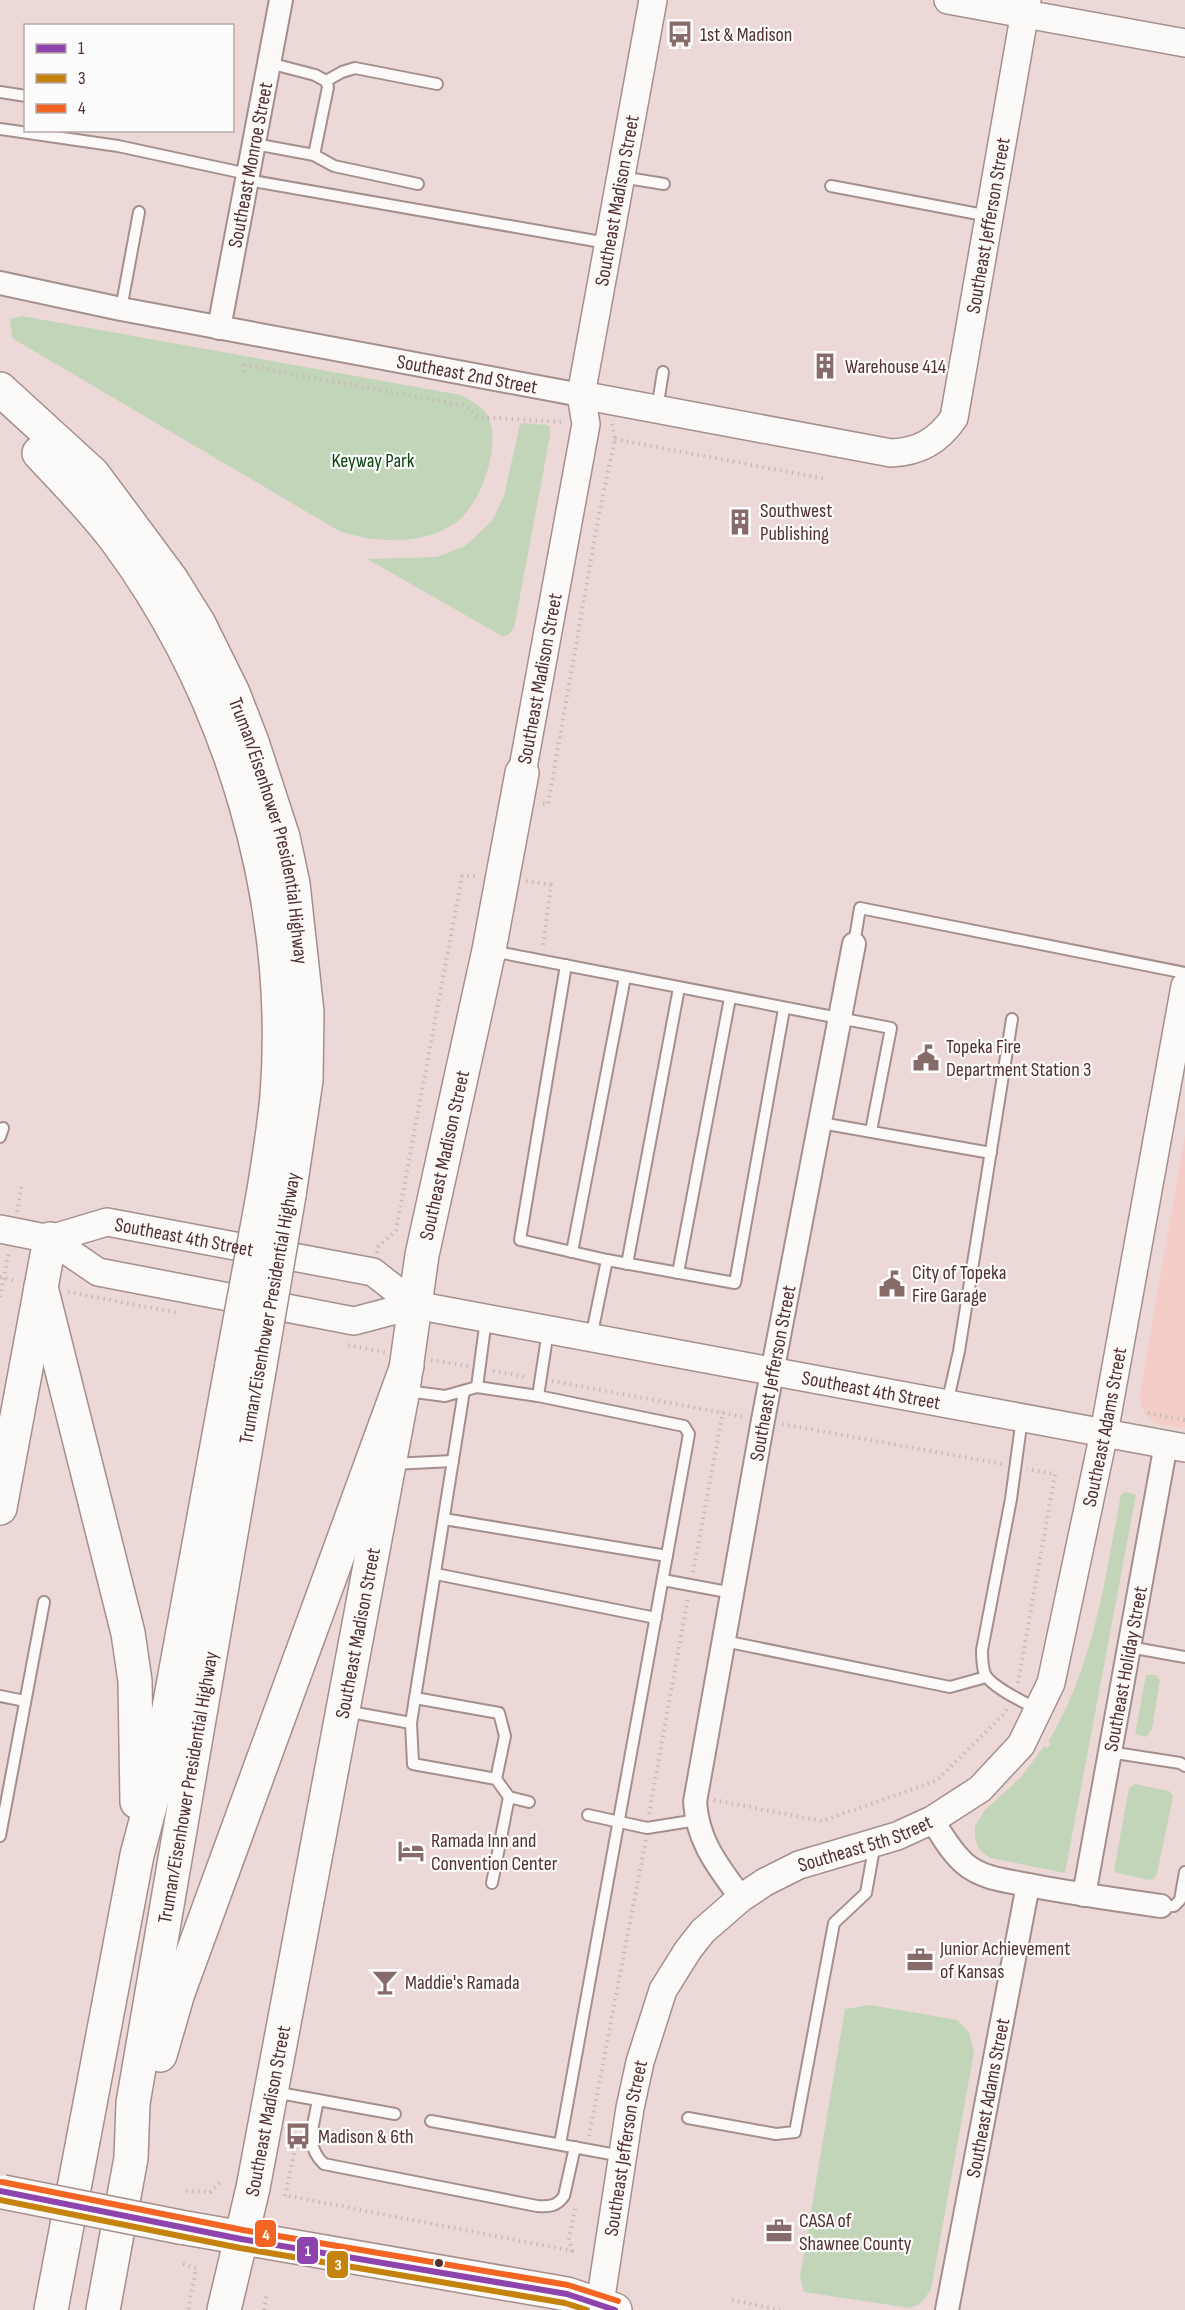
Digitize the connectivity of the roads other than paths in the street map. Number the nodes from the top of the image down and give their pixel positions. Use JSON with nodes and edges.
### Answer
{"nodes":[{"id":1,"x":281,"y":0,"type":"edge"},
{"id":2,"x":653,"y":0,"type":"edge"},
{"id":3,"x":948,"y":0,"type":"edge"},
{"id":4,"x":1025,"y":7,"type":"edge"},
{"id":5,"x":1185,"y":43,"type":"edge"},
{"id":6,"x":269,"y":63,"type":"junction"},
{"id":7,"x":326,"y":81,"type":"junction"},
{"id":8,"x":437,"y":84,"type":"dead end"},
{"id":9,"x":0,"y":92,"type":"edge"},
{"id":10,"x":24,"y":96,"type":"edge"},
{"id":11,"x":0,"y":129,"type":"edge"},
{"id":12,"x":254,"y":144,"type":"junction"},
{"id":13,"x":314,"y":155,"type":"junction"},
{"id":14,"x":247,"y":177,"type":"junction"},
{"id":15,"x":621,"y":177,"type":"junction"},
{"id":16,"x":418,"y":184,"type":"dead end"},
{"id":17,"x":664,"y":184,"type":"dead end"},
{"id":18,"x":831,"y":186,"type":"dead end"},
{"id":19,"x":139,"y":212,"type":"dead end"},
{"id":20,"x":989,"y":216,"type":"junction"},
{"id":21,"x":609,"y":244,"type":"junction"},
{"id":22,"x":0,"y":283,"type":"edge"},
{"id":23,"x":121,"y":309,"type":"junction"},
{"id":24,"x":219,"y":328,"type":"junction"},
{"id":25,"x":663,"y":372,"type":"dead end"},
{"id":26,"x":581,"y":395,"type":"junction"},
{"id":27,"x":4,"y":403,"type":"edge"},
{"id":28,"x":657,"y":409,"type":"junction"},
{"id":29,"x":932,"y":441,"type":"joint"},
{"id":30,"x":528,"y":787,"type":"joint"},
{"id":31,"x":278,"y":880,"type":"junction"},
{"id":32,"x":854,"y":944,"type":"joint"},
{"id":33,"x":489,"y":950,"type":"junction"},
{"id":34,"x":566,"y":965,"type":"junction"},
{"id":35,"x":1185,"y":973,"type":"edge"},
{"id":36,"x":625,"y":977,"type":"junction"},
{"id":37,"x":1185,"y":986,"type":"edge"},
{"id":38,"x":679,"y":988,"type":"junction"},
{"id":39,"x":730,"y":998,"type":"junction"},
{"id":40,"x":784,"y":1009,"type":"junction"},
{"id":41,"x":1012,"y":1019,"type":"dead end"},
{"id":42,"x":840,"y":1020,"type":"junction"},
{"id":43,"x":821,"y":1122,"type":"junction"},
{"id":44,"x":871,"y":1131,"type":"junction"},
{"id":45,"x":991,"y":1153,"type":"junction"},
{"id":46,"x":0,"y":1229,"type":"edge"},
{"id":47,"x":50,"y":1239,"type":"junction"},
{"id":48,"x":572,"y":1252,"type":"junction"},
{"id":49,"x":607,"y":1260,"type":"junction"},
{"id":50,"x":627,"y":1264,"type":"junction"},
{"id":51,"x":678,"y":1273,"type":"junction"},
{"id":52,"x":40,"y":1287,"type":"junction"},
{"id":53,"x":416,"y":1305,"type":"junction"},
{"id":54,"x":486,"y":1318,"type":"junction"},
{"id":55,"x":548,"y":1330,"type":"junction"},
{"id":56,"x":591,"y":1338,"type":"junction"},
{"id":57,"x":246,"y":1364,"type":"junction"},
{"id":58,"x":772,"y":1372,"type":"junction"},
{"id":59,"x":405,"y":1378,"type":"junction"},
{"id":60,"x":477,"y":1387,"type":"junction"},
{"id":61,"x":464,"y":1391,"type":"junction"},
{"id":62,"x":538,"y":1396,"type":"junction"},
{"id":63,"x":946,"y":1404,"type":"junction"},
{"id":64,"x":1022,"y":1418,"type":"junction"},
{"id":65,"x":1104,"y":1433,"type":"junction"},
{"id":66,"x":6,"y":1442,"type":"edge"},
{"id":67,"x":1176,"y":1446,"type":"edge"},
{"id":68,"x":453,"y":1461,"type":"junction"},
{"id":69,"x":388,"y":1464,"type":"junction"},
{"id":70,"x":1,"y":1494,"type":"edge"},
{"id":71,"x":444,"y":1519,"type":"junction"},
{"id":72,"x":667,"y":1556,"type":"junction"},
{"id":73,"x":436,"y":1574,"type":"junction"},
{"id":74,"x":663,"y":1580,"type":"junction"},
{"id":75,"x":733,"y":1593,"type":"junction"},
{"id":76,"x":44,"y":1602,"type":"dead end"},
{"id":77,"x":656,"y":1618,"type":"junction"},
{"id":78,"x":724,"y":1641,"type":"junction"},
{"id":79,"x":1129,"y":1647,"type":"junction"},
{"id":80,"x":1184,"y":1654,"type":"edge"},
{"id":81,"x":986,"y":1677,"type":"junction"},
{"id":82,"x":0,"y":1696,"type":"edge"},
{"id":83,"x":415,"y":1698,"type":"junction"},
{"id":84,"x":26,"y":1701,"type":"junction"},
{"id":85,"x":342,"y":1710,"type":"junction"},
{"id":86,"x":1038,"y":1710,"type":"junction"},
{"id":87,"x":411,"y":1723,"type":"junction"},
{"id":88,"x":1109,"y":1752,"type":"junction"},
{"id":89,"x":1185,"y":1766,"type":"edge"},
{"id":90,"x":496,"y":1779,"type":"junction"},
{"id":91,"x":509,"y":1797,"type":"junction"},
{"id":92,"x":529,"y":1802,"type":"dead end"},
{"id":93,"x":696,"y":1812,"type":"junction"},
{"id":94,"x":588,"y":1815,"type":"dead end"},
{"id":95,"x":932,"y":1820,"type":"junction"},
{"id":96,"x":619,"y":1822,"type":"junction"},
{"id":97,"x":0,"y":1836,"type":"edge"},
{"id":98,"x":875,"y":1843,"type":"junction"},
{"id":99,"x":137,"y":1855,"type":"junction"},
{"id":100,"x":1185,"y":1872,"type":"edge"},
{"id":101,"x":492,"y":1883,"type":"dead end"},
{"id":102,"x":1028,"y":1884,"type":"junction"},
{"id":103,"x":1084,"y":1895,"type":"junction"},
{"id":104,"x":741,"y":1898,"type":"junction"},
{"id":105,"x":1161,"y":1906,"type":"joint"},
{"id":106,"x":663,"y":1990,"type":"joint"},
{"id":107,"x":270,"y":2092,"type":"junction"},
{"id":108,"x":318,"y":2100,"type":"junction"},
{"id":109,"x":395,"y":2114,"type":"dead end"},
{"id":110,"x":688,"y":2118,"type":"dead end"},
{"id":111,"x":431,"y":2121,"type":"dead end"},
{"id":112,"x":560,"y":2144,"type":"junction"},
{"id":113,"x":575,"y":2147,"type":"junction"},
{"id":114,"x":623,"y":2156,"type":"junction"},
{"id":115,"x":131,"y":2158,"type":"junction"},
{"id":116,"x":1,"y":2192,"type":"edge"},
{"id":117,"x":241,"y":2239,"type":"junction"},
{"id":118,"x":63,"y":2244,"type":"junction"},
{"id":119,"x":605,"y":2308,"type":"edge"},
{"id":120,"x":31,"y":2310,"type":"edge"},
{"id":121,"x":51,"y":2310,"type":"edge"},
{"id":122,"x":103,"y":2310,"type":"edge"},
{"id":123,"x":224,"y":2310,"type":"edge"},
{"id":124,"x":946,"y":2310,"type":"edge"}],
"edges":[{"from":1,"to":6,"type":"street","name":"Southeast Monroe Street"},
{"from":2,"to":15,"type":"street","name":"Southeast Madison Street"},
{"from":3,"to":4,"type":"street"},
{"from":4,"to":5,"type":"street"},
{"from":4,"to":20,"type":"street","name":"Southeast Jefferson Street"},
{"from":6,"to":7,"type":"lane"},
{"from":6,"to":12,"type":"street","name":"Southeast Monroe Street"},
{"from":7,"to":8,"type":"lane"},
{"from":7,"to":13,"type":"lane"},
{"from":9,"to":10,"type":"lane"},
{"from":11,"to":14,"type":"lane"},
{"from":12,"to":13,"type":"lane"},
{"from":12,"to":14,"type":"street","name":"Southeast Monroe Street"},
{"from":13,"to":16,"type":"lane"},
{"from":14,"to":21,"type":"lane"},
{"from":14,"to":24,"type":"street","name":"Southeast Monroe Street"},
{"from":15,"to":17,"type":"lane"},
{"from":15,"to":21,"type":"street","name":"Southeast Madison Street"},
{"from":18,"to":20,"type":"lane"},
{"from":19,"to":23,"type":"lane"},
{"from":20,"to":29,"type":"street","name":"Southeast Jefferson Street"},
{"from":21,"to":26,"type":"street","name":"Southeast Madison Street"},
{"from":22,"to":23,"type":"street","name":"Southeast 2nd Street"},
{"from":23,"to":24,"type":"street","name":"Southeast 2nd Street"},
{"from":24,"to":26,"type":"street","name":"Southeast 2nd Street"},
{"from":25,"to":28,"type":"lane"},
{"from":26,"to":28,"type":"street","name":"Southeast 2nd Street"},
{"from":26,"to":30,"type":"street","name":"Southeast Madison Street"},
{"from":27,"to":31,"type":"main road","name":"Truman/Eisenhower Presidential Highway"},
{"from":27,"to":31,"type":"main road","name":"Truman/Eisenhower Presidential Highway"},
{"from":28,"to":29,"type":"street","name":"Southeast 2nd Street"},
{"from":30,"to":33,"type":"main road","name":"Southeast Madison Street"},
{"from":31,"to":57,"type":"main road","name":"Truman/Eisenhower Presidential Highway","bridge":true},
{"from":32,"to":35,"type":"lane"},
{"from":32,"to":42,"type":"street","name":"Southeast Jefferson Street"},
{"from":33,"to":34,"type":"lane"},
{"from":33,"to":53,"type":"main road","name":"Southeast Madison Street"},
{"from":34,"to":36,"type":"lane"},
{"from":34,"to":48,"type":"lane"},
{"from":36,"to":38,"type":"lane"},
{"from":36,"to":48,"type":"lane"},
{"from":37,"to":65,"type":"street","name":"Southeast Adams Street"},
{"from":38,"to":39,"type":"lane"},
{"from":38,"to":50,"type":"lane"},
{"from":39,"to":40,"type":"lane"},
{"from":39,"to":51,"type":"lane"},
{"from":40,"to":42,"type":"lane"},
{"from":40,"to":51,"type":"lane"},
{"from":41,"to":45,"type":"lane"},
{"from":42,"to":43,"type":"street","name":"Southeast Jefferson Street"},
{"from":42,"to":44,"type":"lane"},
{"from":43,"to":44,"type":"lane"},
{"from":43,"to":58,"type":"street","name":"Southeast Jefferson Street"},
{"from":44,"to":45,"type":"lane"},
{"from":45,"to":63,"type":"lane"},
{"from":46,"to":47,"type":"street","name":"Southeast 4th Street"},
{"from":47,"to":52,"type":"main road"},
{"from":47,"to":53,"type":"street","name":"Southeast 4th Street"},
{"from":47,"to":53,"type":"street","name":"Southeast 4th Street"},
{"from":48,"to":49,"type":"lane"},
{"from":49,"to":50,"type":"lane"},
{"from":49,"to":56,"type":"lane"},
{"from":50,"to":51,"type":"lane"},
{"from":52,"to":66,"type":"main road"},
{"from":52,"to":99,"type":"main road"},
{"from":53,"to":54,"type":"street","name":"Southeast 4th Street"},
{"from":53,"to":59,"type":"main road","name":"Southeast Madison Street"},
{"from":54,"to":55,"type":"street","name":"Southeast 4th Street"},
{"from":54,"to":60,"type":"lane"},
{"from":55,"to":56,"type":"street","name":"Southeast 4th Street"},
{"from":55,"to":62,"type":"lane"},
{"from":56,"to":58,"type":"street","name":"Southeast 4th Street"},
{"from":57,"to":99,"type":"main road","name":"Truman/Eisenhower Presidential Highway"},
{"from":57,"to":115,"type":"main road","name":"Truman/Eisenhower Presidential Highway"},
{"from":58,"to":63,"type":"street","name":"Southeast 4th Street"},
{"from":58,"to":75,"type":"street","name":"Southeast Jefferson Street"},
{"from":59,"to":61,"type":"lane"},
{"from":59,"to":69,"type":"main road","name":"Southeast Madison Street"},
{"from":59,"to":115,"type":"main road"},
{"from":60,"to":61,"type":"lane"},
{"from":60,"to":62,"type":"lane"},
{"from":61,"to":68,"type":"lane"},
{"from":62,"to":72,"type":"lane"},
{"from":63,"to":64,"type":"street","name":"Southeast 4th Street"},
{"from":64,"to":65,"type":"street","name":"Southeast 4th Street"},
{"from":64,"to":81,"type":"lane"},
{"from":65,"to":67,"type":"street","name":"Southeast 4th Street"},
{"from":65,"to":86,"type":"street","name":"Southeast Adams Street"},
{"from":66,"to":70,"type":"main road"},
{"from":67,"to":79,"type":"street","name":"Southeast Holiday Street"},
{"from":68,"to":69,"type":"lane"},
{"from":68,"to":71,"type":"lane"},
{"from":69,"to":85,"type":"main road","name":"Southeast Madison Street"},
{"from":71,"to":72,"type":"lane"},
{"from":71,"to":73,"type":"lane"},
{"from":72,"to":74,"type":"lane"},
{"from":73,"to":77,"type":"lane"},
{"from":73,"to":83,"type":"lane"},
{"from":74,"to":75,"type":"lane"},
{"from":74,"to":77,"type":"lane"},
{"from":75,"to":78,"type":"street","name":"Southeast Jefferson Street"},
{"from":76,"to":84,"type":"lane"},
{"from":77,"to":96,"type":"lane"},
{"from":78,"to":81,"type":"lane"},
{"from":78,"to":93,"type":"street","name":"Southeast Jefferson Street"},
{"from":79,"to":80,"type":"lane"},
{"from":79,"to":88,"type":"street","name":"Southeast Holiday Street"},
{"from":81,"to":86,"type":"lane"},
{"from":82,"to":84,"type":"lane"},
{"from":83,"to":87,"type":"lane"},
{"from":83,"to":90,"type":"lane"},
{"from":84,"to":97,"type":"lane"},
{"from":85,"to":87,"type":"lane"},
{"from":85,"to":107,"type":"main road","name":"Southeast Madison Street"},
{"from":86,"to":95,"type":"street","name":"Southeast Adams Street"},
{"from":87,"to":90,"type":"lane"},
{"from":88,"to":89,"type":"lane"},
{"from":88,"to":103,"type":"street","name":"Southeast Holiday Street"},
{"from":90,"to":91,"type":"lane"},
{"from":91,"to":92,"type":"lane"},
{"from":91,"to":101,"type":"lane"},
{"from":93,"to":96,"type":"lane"},
{"from":93,"to":104,"type":"street"},
{"from":94,"to":96,"type":"lane"},
{"from":95,"to":98,"type":"street","name":"Southeast 5th Street"},
{"from":95,"to":102,"type":"street","name":"Southeast 5th Street"},
{"from":96,"to":112,"type":"lane"},
{"from":98,"to":104,"type":"street","name":"Southeast 5th Street"},
{"from":98,"to":110,"type":"lane"},
{"from":99,"to":118,"type":"main road","name":"Truman/Eisenhower Presidential Highway"},
{"from":100,"to":105,"type":"lane"},
{"from":102,"to":103,"type":"street","name":"Southeast 5th Street"},
{"from":102,"to":124,"type":"street","name":"Southeast Adams Street"},
{"from":103,"to":105,"type":"street","name":"Southeast 5th Street"},
{"from":104,"to":106,"type":"street","name":"Southeast 5th Street"},
{"from":106,"to":114,"type":"street","name":"Southeast Jefferson Street"},
{"from":107,"to":108,"type":"lane"},
{"from":107,"to":117,"type":"main road","name":"Southeast Madison Street"},
{"from":108,"to":109,"type":"lane"},
{"from":108,"to":113,"type":"lane"},
{"from":111,"to":112,"type":"lane"},
{"from":112,"to":113,"type":"lane"},
{"from":113,"to":114,"type":"lane"},
{"from":114,"to":119,"type":"street","name":"Southeast Jefferson Street"},
{"from":115,"to":122,"type":"main road","name":"Truman/Eisenhower Presidential Highway"},
{"from":116,"to":117,"type":"main road","bridge":true},
{"from":117,"to":119,"type":"main road"},
{"from":117,"to":123,"type":"main road","name":"Southeast Madison Street"},
{"from":118,"to":120,"type":"main road"},
{"from":118,"to":121,"type":"main road","name":"Truman/Eisenhower Presidential Highway"}]}
